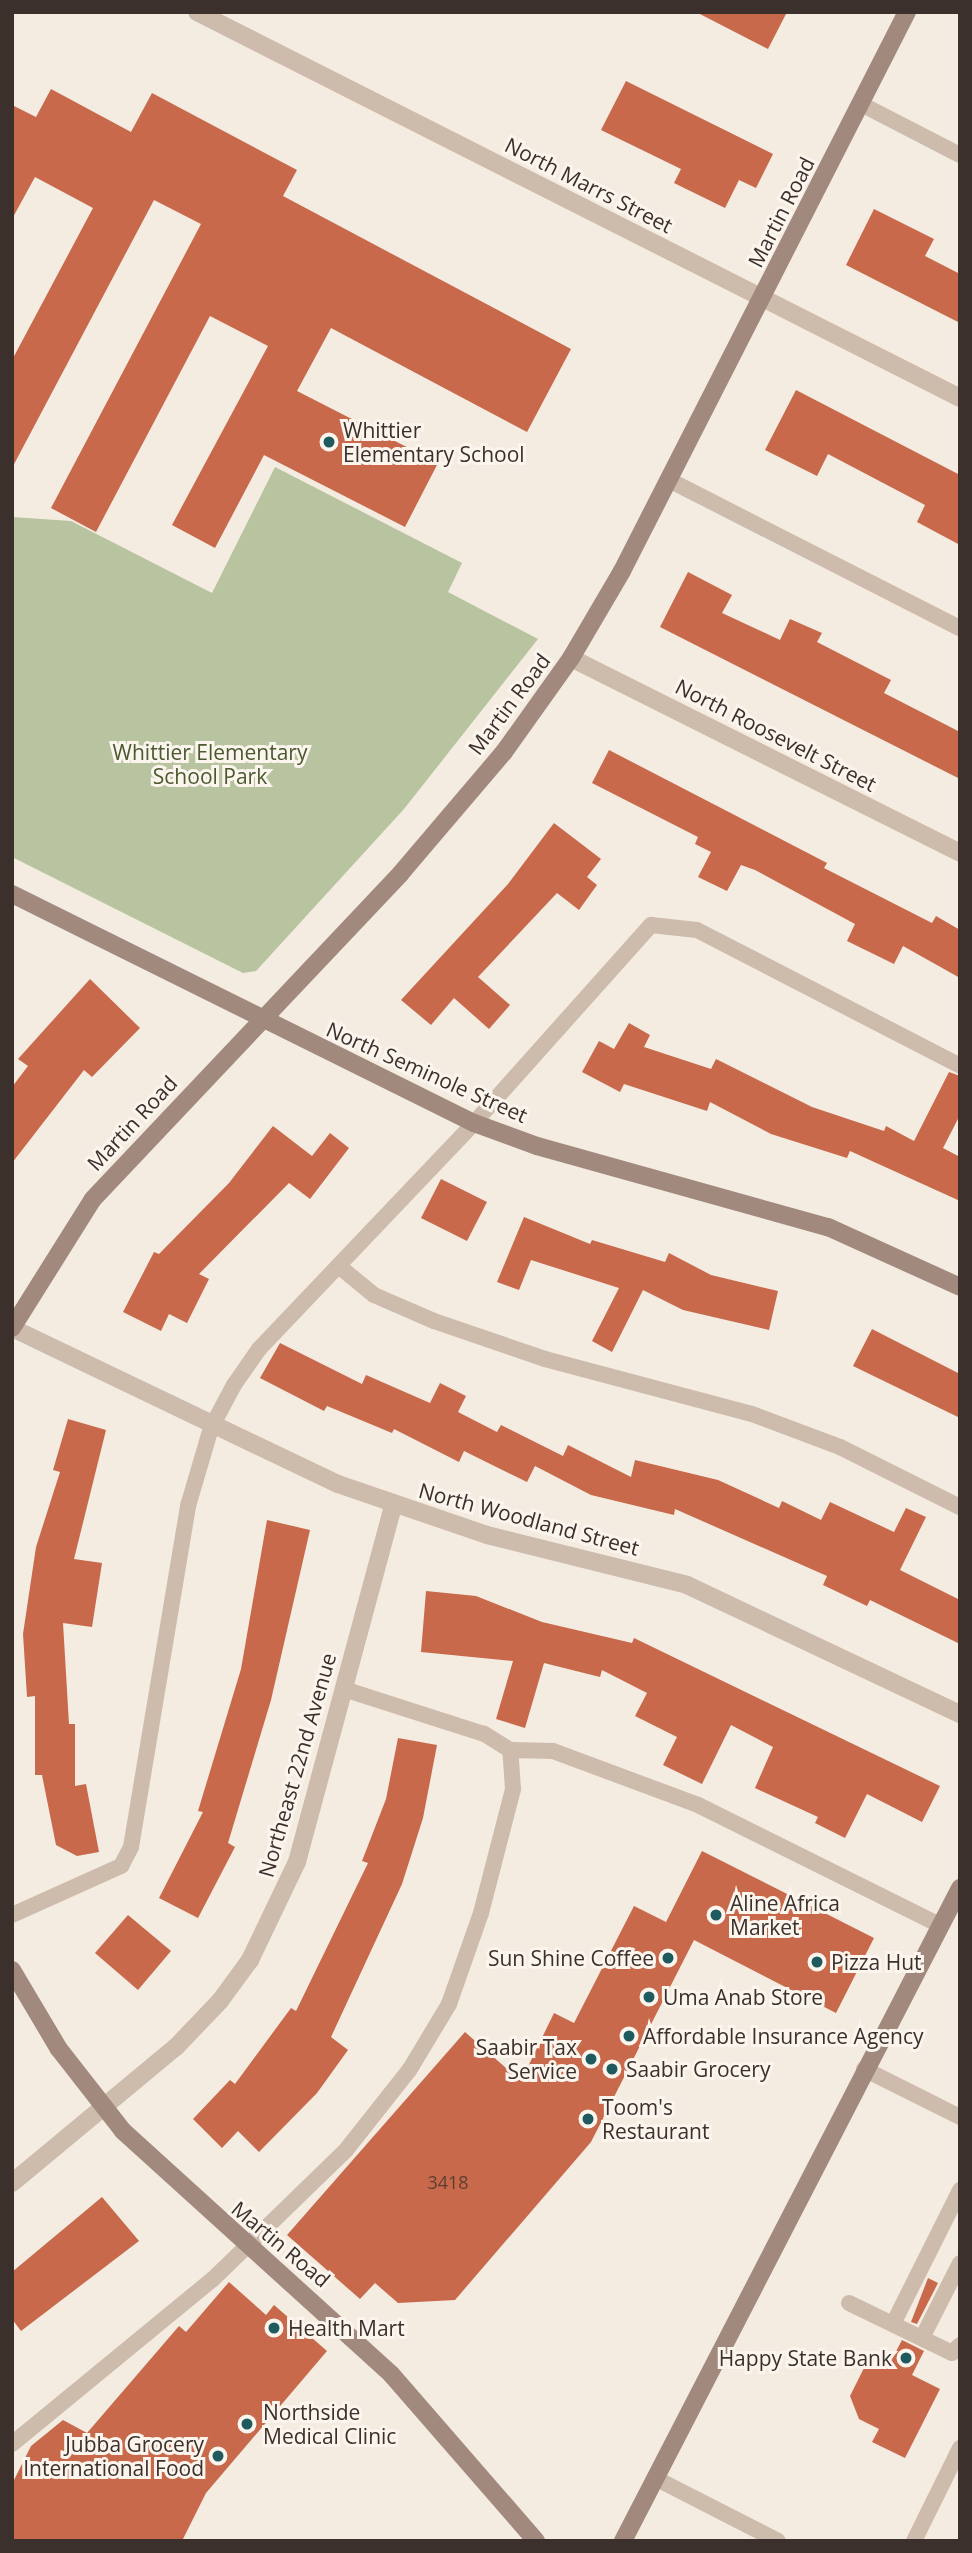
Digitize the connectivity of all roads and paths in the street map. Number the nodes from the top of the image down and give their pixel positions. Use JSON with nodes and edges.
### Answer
{"nodes":[{"id":1,"x":197,"y":12,"type":"edge"},
{"id":2,"x":907,"y":12,"type":"edge"},
{"id":3,"x":861,"y":104,"type":"junction"},
{"id":4,"x":960,"y":155,"type":"edge"},
{"id":5,"x":763,"y":298,"type":"junction"},
{"id":6,"x":960,"y":398,"type":"edge"},
{"id":7,"x":669,"y":480,"type":"junction"},
{"id":8,"x":960,"y":628,"type":"edge"},
{"id":9,"x":571,"y":658,"type":"junction"},
{"id":10,"x":960,"y":853,"type":"edge"},
{"id":11,"x":12,"y":894,"type":"edge"},
{"id":12,"x":261,"y":1020,"type":"junction"},
{"id":13,"x":960,"y":1066,"type":"edge"},
{"id":14,"x":474,"y":1123,"type":"junction"},
{"id":15,"x":340,"y":1267,"type":"junction"},
{"id":16,"x":960,"y":1287,"type":"edge"},
{"id":17,"x":12,"y":1328,"type":"edge"},
{"id":18,"x":211,"y":1427,"type":"junction"},
{"id":19,"x":393,"y":1505,"type":"junction"},
{"id":20,"x":960,"y":1507,"type":"edge"},
{"id":21,"x":344,"y":1689,"type":"junction"},
{"id":22,"x":960,"y":1714,"type":"edge"},
{"id":23,"x":510,"y":1750,"type":"junction"},
{"id":24,"x":960,"y":1888,"type":"edge"},
{"id":25,"x":12,"y":1915,"type":"edge"},
{"id":26,"x":940,"y":1925,"type":"junction"},
{"id":27,"x":12,"y":1970,"type":"edge"},
{"id":28,"x":864,"y":2069,"type":"junction"},
{"id":29,"x":104,"y":2108,"type":"junction"},
{"id":30,"x":960,"y":2117,"type":"edge"},
{"id":31,"x":12,"y":2183,"type":"edge"},
{"id":32,"x":960,"y":2190,"type":"edge"},
{"id":33,"x":248,"y":2246,"type":"junction"},
{"id":34,"x":960,"y":2263,"type":"edge"},
{"id":35,"x":849,"y":2302,"type":"dead end"},
{"id":36,"x":893,"y":2324,"type":"junction"},
{"id":37,"x":922,"y":2338,"type":"junction"},
{"id":38,"x":960,"y":2345,"type":"edge"},
{"id":39,"x":12,"y":2444,"type":"edge"},
{"id":40,"x":960,"y":2448,"type":"edge"},
{"id":41,"x":655,"y":2478,"type":"junction"},
{"id":42,"x":536,"y":2541,"type":"edge"},
{"id":43,"x":623,"y":2541,"type":"edge"},
{"id":44,"x":778,"y":2541,"type":"edge"},
{"id":45,"x":914,"y":2541,"type":"edge"}],
"edges":[{"from":1,"to":5,"type":"street","name":"North Marrs Street"},
{"from":2,"to":3,"type":"street","name":"Martin Road"},
{"from":3,"to":4,"type":"lane"},
{"from":3,"to":5,"type":"street","name":"Martin Road"},
{"from":5,"to":6,"type":"street","name":"North Marrs Street"},
{"from":5,"to":7,"type":"street","name":"Martin Road"},
{"from":7,"to":8,"type":"lane"},
{"from":7,"to":9,"type":"street","name":"Martin Road"},
{"from":9,"to":10,"type":"street","name":"North Roosevelt Street"},
{"from":9,"to":12,"type":"street","name":"Martin Road"},
{"from":11,"to":12,"type":"street","name":"North Seminole Street"},
{"from":12,"to":14,"type":"street","name":"North Seminole Street"},
{"from":12,"to":17,"type":"street","name":"Martin Road"},
{"from":13,"to":14,"type":"lane"},
{"from":14,"to":15,"type":"lane"},
{"from":14,"to":16,"type":"street","name":"North Seminole Street"},
{"from":15,"to":18,"type":"lane"},
{"from":15,"to":20,"type":"lane"},
{"from":17,"to":18,"type":"street","name":"North Woodland Street"},
{"from":18,"to":19,"type":"street","name":"North Woodland Street"},
{"from":18,"to":25,"type":"lane"},
{"from":19,"to":21,"type":"street","name":"Northeast 22nd Avenue"},
{"from":19,"to":22,"type":"street","name":"North Woodland Street"},
{"from":21,"to":23,"type":"lane"},
{"from":21,"to":29,"type":"street","name":"Northeast 22nd Avenue"},
{"from":23,"to":26,"type":"lane"},
{"from":23,"to":33,"type":"lane"},
{"from":24,"to":26,"type":"street"},
{"from":26,"to":28,"type":"street"},
{"from":27,"to":29,"type":"street","name":"Martin Road"},
{"from":28,"to":30,"type":"lane"},
{"from":28,"to":41,"type":"street"},
{"from":29,"to":31,"type":"street","name":"Northeast 22nd Avenue"},
{"from":29,"to":33,"type":"street","name":"Martin Road"},
{"from":32,"to":36,"type":"lane"},
{"from":33,"to":39,"type":"lane"},
{"from":33,"to":42,"type":"street","name":"Martin Road"},
{"from":34,"to":37,"type":"lane"},
{"from":35,"to":36,"type":"lane"},
{"from":36,"to":37,"type":"lane"},
{"from":37,"to":38,"type":"lane"},
{"from":40,"to":45,"type":"lane"},
{"from":41,"to":43,"type":"street"},
{"from":41,"to":44,"type":"lane"}]}
